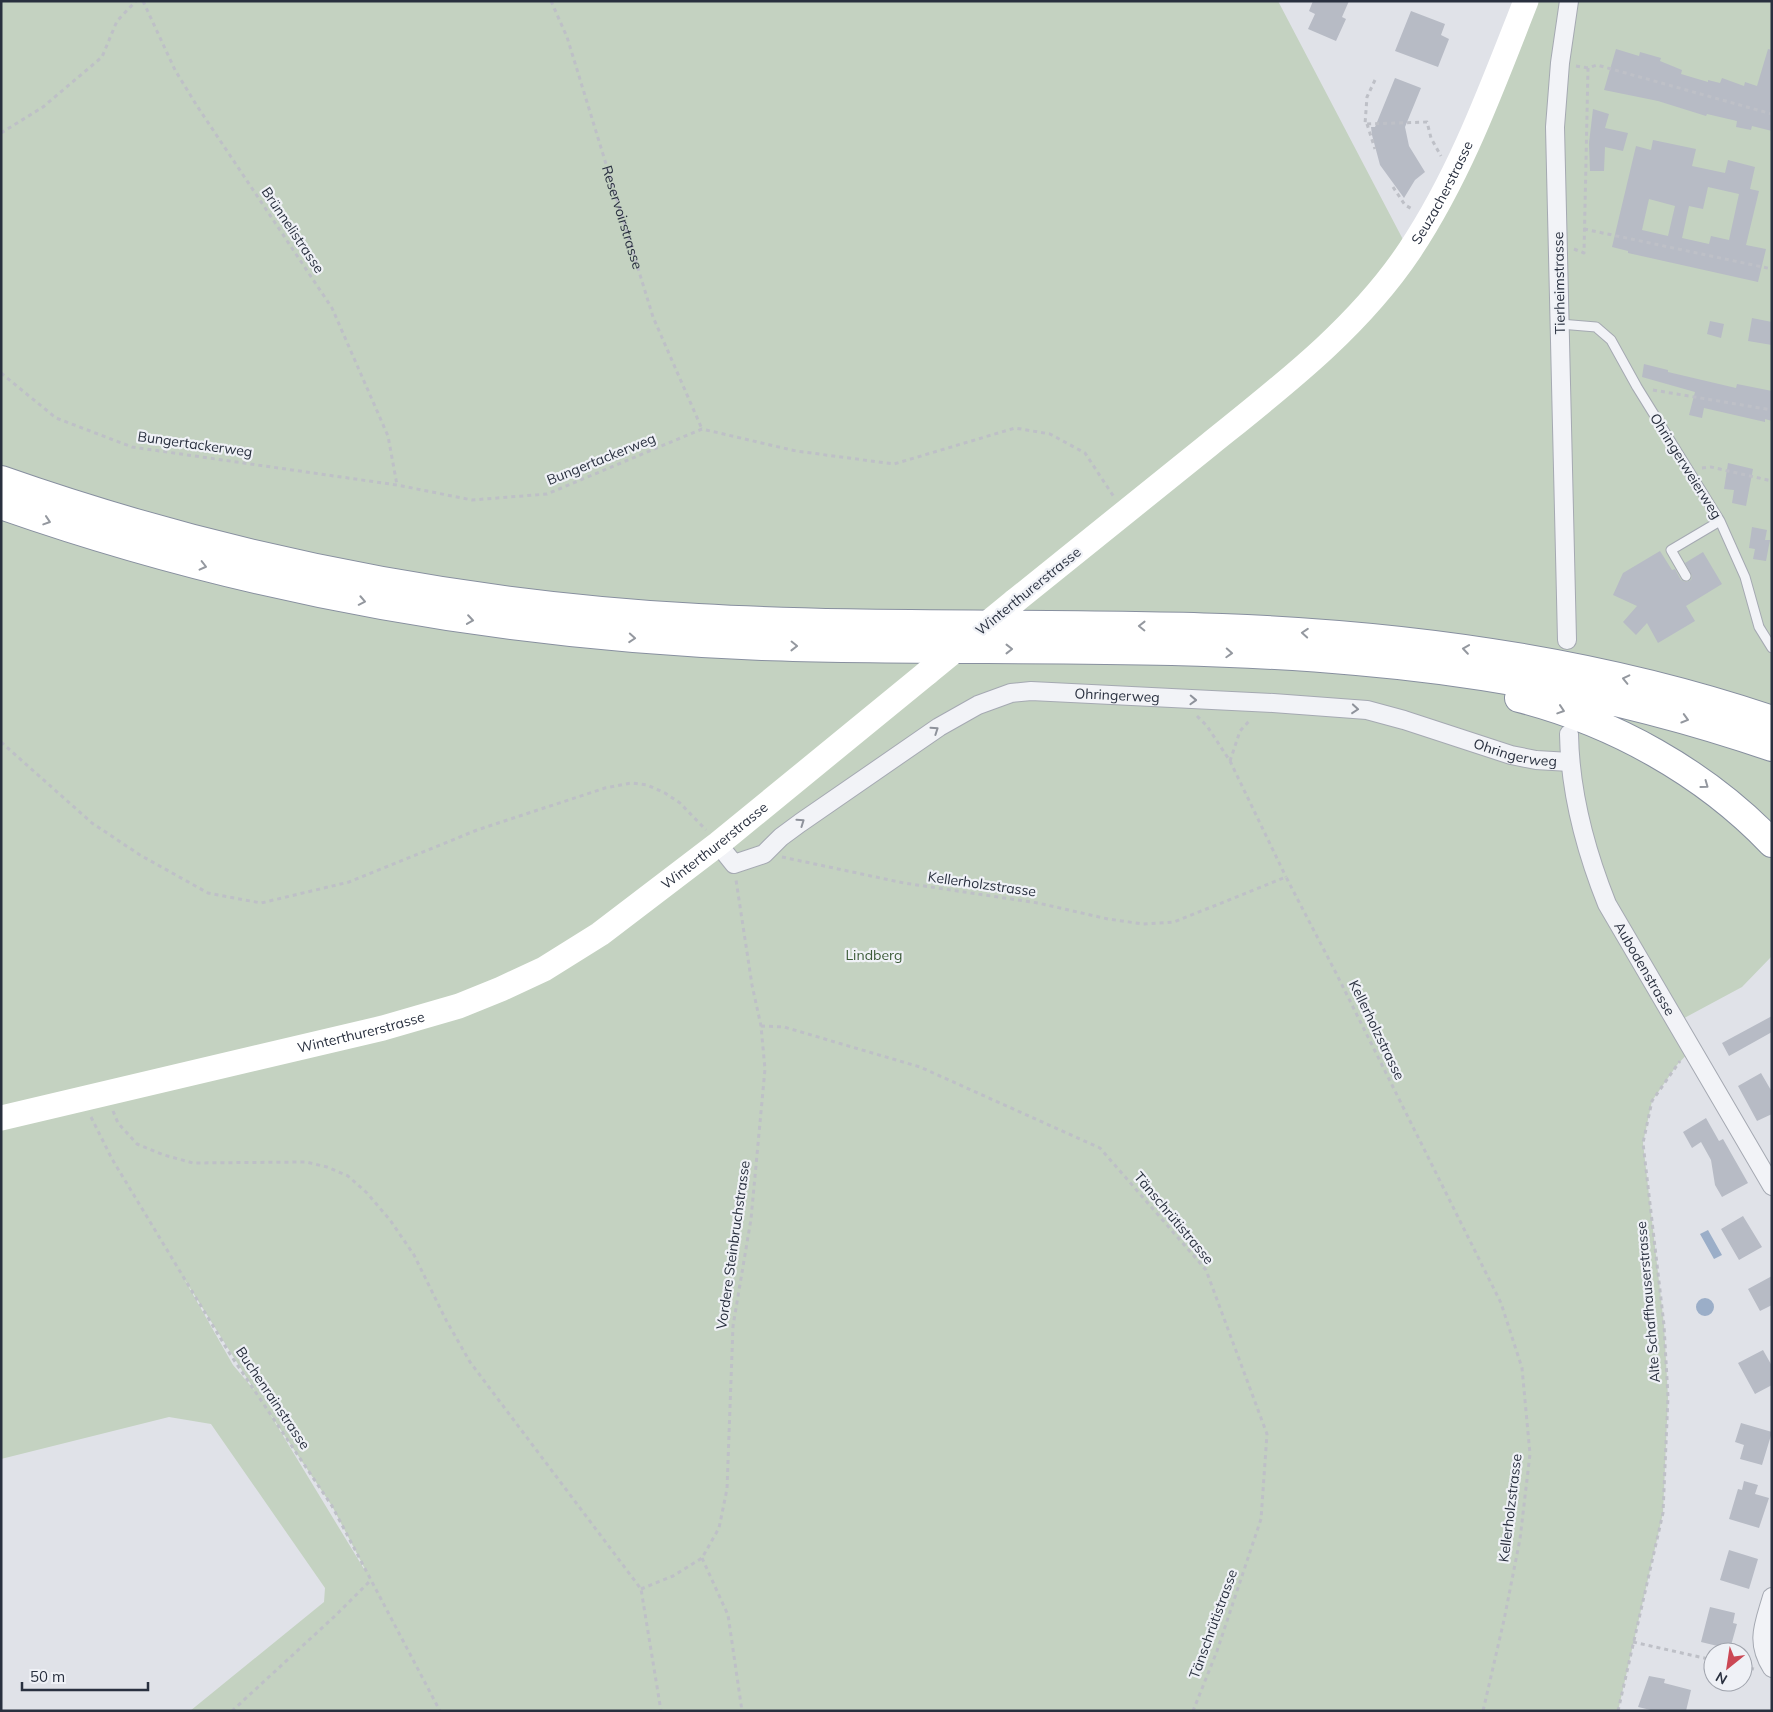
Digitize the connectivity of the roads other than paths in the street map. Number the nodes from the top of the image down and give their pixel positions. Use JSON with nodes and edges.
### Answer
{"nodes":[{"id":1,"x":1526,"y":1,"type":"edge"},
{"id":2,"x":1569,"y":1,"type":"edge"},
{"id":3,"x":1560,"y":324,"type":"junction"},
{"id":4,"x":1315,"y":358,"type":"joint"},
{"id":5,"x":1,"y":480,"type":"edge"},
{"id":6,"x":1,"y":505,"type":"edge"},
{"id":7,"x":1720,"y":521,"type":"junction"},
{"id":8,"x":1686,"y":576,"type":"dead end"},
{"id":9,"x":1567,"y":640,"type":"dead end"},
{"id":10,"x":1772,"y":648,"type":"edge"},
{"id":11,"x":1414,"y":666,"type":"junction"},
{"id":12,"x":1772,"y":720,"type":"edge"},
{"id":13,"x":1569,"y":734,"type":"dead end"},
{"id":14,"x":1772,"y":746,"type":"edge"},
{"id":15,"x":1570,"y":762,"type":"junction"},
{"id":16,"x":1772,"y":843,"type":"edge"},
{"id":17,"x":718,"y":844,"type":"junction"},
{"id":18,"x":1,"y":1118,"type":"edge"},
{"id":19,"x":1772,"y":1186,"type":"edge"},
{"id":20,"x":1772,"y":1597,"type":"edge"},
{"id":21,"x":1772,"y":1668,"type":"edge"}],
"edges":[{"from":1,"to":4,"type":"main road","name":"Seuzacherstrasse"},
{"from":2,"to":3,"type":"street","name":"Tierheimstrasse"},
{"from":3,"to":7,"type":"lane","name":"Ohringerweierweg"},
{"from":3,"to":9,"type":"street","name":"Tierheimstrasse"},
{"from":4,"to":17,"type":"main road","name":"Winterthurerstrasse","bridge":true},
{"from":12,"to":5,"type":"highway","one_way":true},
{"from":6,"to":11,"type":"highway","one_way":true},
{"from":7,"to":8,"type":"lane"},
{"from":7,"to":10,"type":"lane","name":"Ohringerweierweg"},
{"from":11,"to":14,"type":"highway","one_way":true},
{"from":11,"to":16,"type":"highway","one_way":true},
{"from":13,"to":15,"type":"street","name":"Aubodenstrasse"},
{"from":17,"to":15,"type":"street","name":"Ohringerweg","one_way":true},
{"from":15,"to":19,"type":"street","name":"Aubodenstrasse"},
{"from":17,"to":18,"type":"main road","name":"Winterthurerstrasse"},
{"from":20,"to":21,"type":"street"}]}
